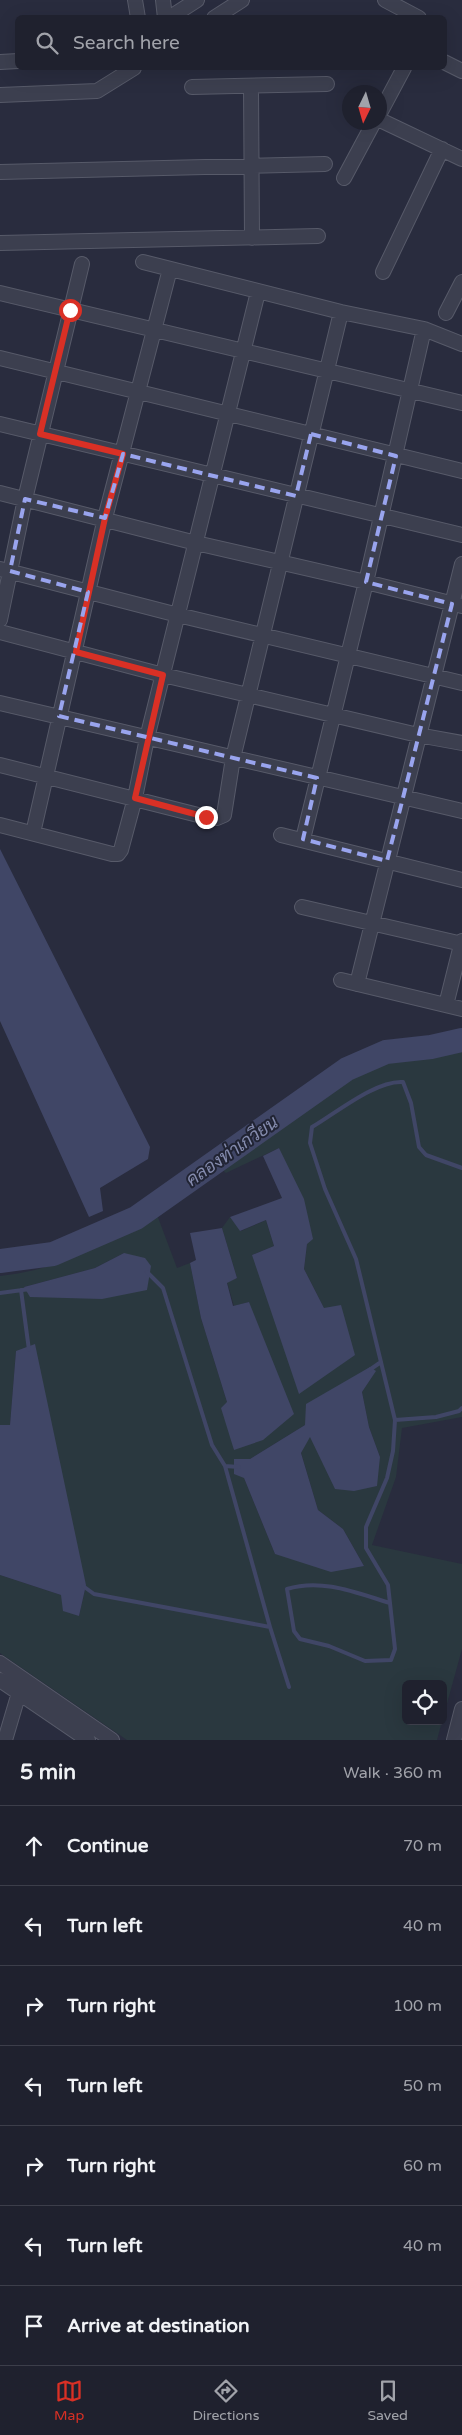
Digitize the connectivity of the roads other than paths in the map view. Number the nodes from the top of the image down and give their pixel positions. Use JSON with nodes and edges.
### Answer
{"nodes":[{"id":1,"x":135,"y":0,"type":"edge"},
{"id":2,"x":163,"y":0,"type":"edge"},
{"id":3,"x":197,"y":0,"type":"edge"},
{"id":4,"x":242,"y":0,"type":"edge"},
{"id":5,"x":384,"y":0,"type":"edge"},
{"id":6,"x":138,"y":15,"type":"edge"},
{"id":7,"x":165,"y":15,"type":"edge"},
{"id":8,"x":174,"y":15,"type":"edge"},
{"id":9,"x":219,"y":15,"type":"edge"},
{"id":10,"x":413,"y":15,"type":"edge"},
{"id":11,"x":15,"y":61,"type":"edge"},
{"id":12,"x":0,"y":62,"type":"edge"},
{"id":13,"x":447,"y":64,"type":"edge"},
{"id":14,"x":131,"y":70,"type":"edge"},
{"id":15,"x":403,"y":70,"type":"edge"},
{"id":16,"x":462,"y":71,"type":"edge"},
{"id":17,"x":327,"y":84,"type":"dead end"},
{"id":18,"x":251,"y":86,"type":"junction"},
{"id":19,"x":192,"y":87,"type":"dead end"},
{"id":20,"x":0,"y":95,"type":"edge"},
{"id":21,"x":387,"y":100,"type":"edge"},
{"id":22,"x":387,"y":123,"type":"edge"},
{"id":23,"x":370,"y":130,"type":"edge"},
{"id":24,"x":442,"y":149,"type":"junction"},
{"id":25,"x":462,"y":159,"type":"edge"},
{"id":26,"x":325,"y":164,"type":"dead end"},
{"id":27,"x":250,"y":166,"type":"junction"},
{"id":28,"x":0,"y":172,"type":"edge"},
{"id":29,"x":344,"y":178,"type":"dead end"},
{"id":30,"x":318,"y":236,"type":"dead end"},
{"id":31,"x":252,"y":238,"type":"junction"},
{"id":32,"x":0,"y":243,"type":"edge"},
{"id":33,"x":143,"y":262,"type":"dead end"},
{"id":34,"x":82,"y":264,"type":"dead end"},
{"id":35,"x":170,"y":269,"type":"junction"},
{"id":36,"x":383,"y":272,"type":"dead end"},
{"id":37,"x":462,"y":282,"type":"edge"},
{"id":38,"x":0,"y":292,"type":"edge"},
{"id":39,"x":258,"y":292,"type":"junction"},
{"id":40,"x":70,"y":310,"type":"junction"},
{"id":41,"x":341,"y":312,"type":"junction"},
{"id":42,"x":446,"y":313,"type":"dead end"},
{"id":43,"x":424,"y":329,"type":"junction"},
{"id":44,"x":153,"y":330,"type":"junction"},
{"id":45,"x":462,"y":344,"type":"edge"},
{"id":46,"x":243,"y":351,"type":"junction"},
{"id":47,"x":0,"y":358,"type":"edge"},
{"id":48,"x":55,"y":372,"type":"junction"},
{"id":49,"x":327,"y":372,"type":"junction"},
{"id":50,"x":409,"y":391,"type":"junction"},
{"id":51,"x":138,"y":392,"type":"junction"},
{"id":52,"x":462,"y":404,"type":"edge"},
{"id":53,"x":228,"y":412,"type":"junction"},
{"id":54,"x":0,"y":424,"type":"edge"},
{"id":55,"x":40,"y":434,"type":"junction"},
{"id":56,"x":311,"y":434,"type":"junction"},
{"id":57,"x":123,"y":454,"type":"junction"},
{"id":58,"x":396,"y":456,"type":"junction"},
{"id":59,"x":462,"y":471,"type":"edge"},
{"id":60,"x":212,"y":476,"type":"junction"},
{"id":61,"x":0,"y":492,"type":"edge"},
{"id":62,"x":296,"y":496,"type":"junction"},
{"id":63,"x":24,"y":499,"type":"junction"},
{"id":64,"x":381,"y":517,"type":"junction"},
{"id":65,"x":105,"y":518,"type":"junction"},
{"id":66,"x":462,"y":535,"type":"edge"},
{"id":67,"x":196,"y":543,"type":"junction"},
{"id":68,"x":280,"y":563,"type":"junction"},
{"id":69,"x":462,"y":564,"type":"edge"},
{"id":70,"x":5,"y":570,"type":"edge"},
{"id":71,"x":366,"y":582,"type":"junction"},
{"id":72,"x":88,"y":592,"type":"junction"},
{"id":73,"x":457,"y":605,"type":"edge"},
{"id":74,"x":178,"y":615,"type":"junction"},
{"id":75,"x":0,"y":620,"type":"edge"},
{"id":76,"x":0,"y":632,"type":"edge"},
{"id":77,"x":263,"y":635,"type":"junction"},
{"id":78,"x":76,"y":652,"type":"junction"},
{"id":79,"x":348,"y":656,"type":"junction"},
{"id":80,"x":163,"y":675,"type":"junction"},
{"id":81,"x":433,"y":676,"type":"junction"},
{"id":82,"x":462,"y":683,"type":"edge"},
{"id":83,"x":248,"y":695,"type":"junction"},
{"id":84,"x":0,"y":703,"type":"edge"},
{"id":85,"x":332,"y":714,"type":"junction"},
{"id":86,"x":59,"y":716,"type":"junction"},
{"id":87,"x":418,"y":735,"type":"junction"},
{"id":88,"x":147,"y":738,"type":"junction"},
{"id":89,"x":462,"y":744,"type":"edge"},
{"id":90,"x":233,"y":758,"type":"junction"},
{"id":91,"x":0,"y":765,"type":"edge"},
{"id":92,"x":46,"y":777,"type":"junction"},
{"id":93,"x":317,"y":778,"type":"junction"},
{"id":94,"x":135,"y":798,"type":"junction"},
{"id":95,"x":402,"y":798,"type":"junction"},
{"id":96,"x":462,"y":811,"type":"edge"},
{"id":97,"x":0,"y":825,"type":"edge"},
{"id":98,"x":33,"y":833,"type":"junction"},
{"id":99,"x":281,"y":835,"type":"dead end"},
{"id":100,"x":303,"y":839,"type":"junction"},
{"id":101,"x":387,"y":861,"type":"junction"},
{"id":102,"x":462,"y":880,"type":"edge"},
{"id":103,"x":302,"y":907,"type":"dead end"},
{"id":104,"x":373,"y":923,"type":"junction"},
{"id":105,"x":462,"y":943,"type":"edge"},
{"id":106,"x":341,"y":980,"type":"dead end"},
{"id":107,"x":357,"y":984,"type":"junction"},
{"id":108,"x":446,"y":1005,"type":"junction"},
{"id":109,"x":462,"y":1009,"type":"edge"},
{"id":110,"x":0,"y":1663,"type":"edge"},
{"id":111,"x":0,"y":1680,"type":"edge"},
{"id":112,"x":21,"y":1687,"type":"junction"},
{"id":113,"x":462,"y":1713,"type":"edge"},
{"id":114,"x":91,"y":1736,"type":"edge"},
{"id":115,"x":5,"y":1740,"type":"edge"},
{"id":116,"x":112,"y":1740,"type":"edge"},
{"id":117,"x":454,"y":1740,"type":"edge"}],
"edges":[{"from":1,"to":6,"type":"street"},
{"from":2,"to":7,"type":"street"},
{"from":3,"to":8,"type":"street"},
{"from":4,"to":9,"type":"street"},
{"from":5,"to":10,"type":"street"},
{"from":11,"to":12,"type":"street"},
{"from":13,"to":16,"type":"street"},
{"from":14,"to":20,"type":"street"},
{"from":15,"to":21,"type":"street"},
{"from":17,"to":18,"type":"street"},
{"from":18,"to":19,"type":"street"},
{"from":18,"to":27,"type":"street"},
{"from":22,"to":24,"type":"street"},
{"from":23,"to":29,"type":"street"},
{"from":24,"to":25,"type":"street"},
{"from":24,"to":36,"type":"street"},
{"from":26,"to":27,"type":"street"},
{"from":27,"to":28,"type":"street"},
{"from":27,"to":31,"type":"street"},
{"from":30,"to":31,"type":"street"},
{"from":31,"to":32,"type":"street"},
{"from":33,"to":35,"type":"street"},
{"from":34,"to":40,"type":"street"},
{"from":35,"to":39,"type":"street"},
{"from":35,"to":44,"type":"street"},
{"from":37,"to":42,"type":"street"},
{"from":38,"to":40,"type":"street"},
{"from":39,"to":41,"type":"street"},
{"from":39,"to":46,"type":"street"},
{"from":40,"to":44,"type":"street"},
{"from":40,"to":48,"type":"street"},
{"from":41,"to":43,"type":"street"},
{"from":41,"to":49,"type":"street"},
{"from":43,"to":45,"type":"street"},
{"from":43,"to":50,"type":"street"},
{"from":44,"to":46,"type":"street"},
{"from":44,"to":51,"type":"street"},
{"from":46,"to":49,"type":"street"},
{"from":46,"to":53,"type":"street"},
{"from":47,"to":48,"type":"street"},
{"from":48,"to":51,"type":"street"},
{"from":48,"to":55,"type":"street"},
{"from":49,"to":50,"type":"street"},
{"from":49,"to":56,"type":"street"},
{"from":50,"to":52,"type":"street"},
{"from":50,"to":58,"type":"street"},
{"from":51,"to":53,"type":"street"},
{"from":51,"to":57,"type":"street"},
{"from":53,"to":56,"type":"street"},
{"from":53,"to":60,"type":"street"},
{"from":54,"to":55,"type":"street"},
{"from":55,"to":57,"type":"street"},
{"from":55,"to":63,"type":"street"},
{"from":56,"to":58,"type":"street"},
{"from":56,"to":62,"type":"street"},
{"from":57,"to":60,"type":"street"},
{"from":57,"to":65,"type":"street"},
{"from":58,"to":59,"type":"street"},
{"from":58,"to":64,"type":"street"},
{"from":60,"to":62,"type":"street"},
{"from":60,"to":67,"type":"street"},
{"from":61,"to":63,"type":"street"},
{"from":62,"to":64,"type":"street"},
{"from":62,"to":68,"type":"street"},
{"from":63,"to":65,"type":"street"},
{"from":63,"to":70,"type":"street"},
{"from":64,"to":66,"type":"street"},
{"from":64,"to":71,"type":"street"},
{"from":65,"to":67,"type":"street"},
{"from":65,"to":72,"type":"street"},
{"from":67,"to":68,"type":"street"},
{"from":67,"to":74,"type":"street"},
{"from":68,"to":71,"type":"street"},
{"from":68,"to":77,"type":"street"},
{"from":69,"to":73,"type":"street"},
{"from":70,"to":72,"type":"street"},
{"from":70,"to":75,"type":"street"},
{"from":71,"to":73,"type":"street"},
{"from":71,"to":79,"type":"street"},
{"from":72,"to":74,"type":"street"},
{"from":72,"to":78,"type":"street"},
{"from":73,"to":81,"type":"street"},
{"from":74,"to":77,"type":"street"},
{"from":74,"to":80,"type":"street"},
{"from":76,"to":78,"type":"street"},
{"from":77,"to":79,"type":"street"},
{"from":77,"to":83,"type":"street"},
{"from":78,"to":80,"type":"street"},
{"from":78,"to":86,"type":"street"},
{"from":79,"to":81,"type":"street"},
{"from":79,"to":85,"type":"street"},
{"from":80,"to":83,"type":"street"},
{"from":80,"to":88,"type":"street"},
{"from":81,"to":82,"type":"street"},
{"from":81,"to":87,"type":"street"},
{"from":83,"to":85,"type":"street"},
{"from":83,"to":90,"type":"street"},
{"from":84,"to":86,"type":"street"},
{"from":85,"to":87,"type":"street"},
{"from":85,"to":93,"type":"street"},
{"from":86,"to":88,"type":"street"},
{"from":86,"to":92,"type":"street"},
{"from":87,"to":89,"type":"street"},
{"from":87,"to":95,"type":"street"},
{"from":88,"to":90,"type":"street"},
{"from":88,"to":94,"type":"street"},
{"from":90,"to":93,"type":"street"},
{"from":90,"to":94,"type":"street"},
{"from":91,"to":92,"type":"street"},
{"from":92,"to":94,"type":"street"},
{"from":92,"to":98,"type":"street"},
{"from":93,"to":95,"type":"street"},
{"from":93,"to":100,"type":"street"},
{"from":94,"to":98,"type":"street"},
{"from":95,"to":96,"type":"street"},
{"from":95,"to":101,"type":"street"},
{"from":97,"to":98,"type":"street"},
{"from":99,"to":100,"type":"street"},
{"from":100,"to":101,"type":"street"},
{"from":101,"to":102,"type":"street"},
{"from":101,"to":104,"type":"street"},
{"from":103,"to":104,"type":"street"},
{"from":104,"to":105,"type":"street"},
{"from":104,"to":107,"type":"street"},
{"from":105,"to":108,"type":"street"},
{"from":106,"to":107,"type":"street"},
{"from":107,"to":108,"type":"street"},
{"from":108,"to":109,"type":"street"},
{"from":110,"to":112,"type":"street"},
{"from":111,"to":112,"type":"street"},
{"from":112,"to":114,"type":"street"},
{"from":112,"to":115,"type":"street"},
{"from":113,"to":117,"type":"street"},
{"from":114,"to":116,"type":"street"}]}
